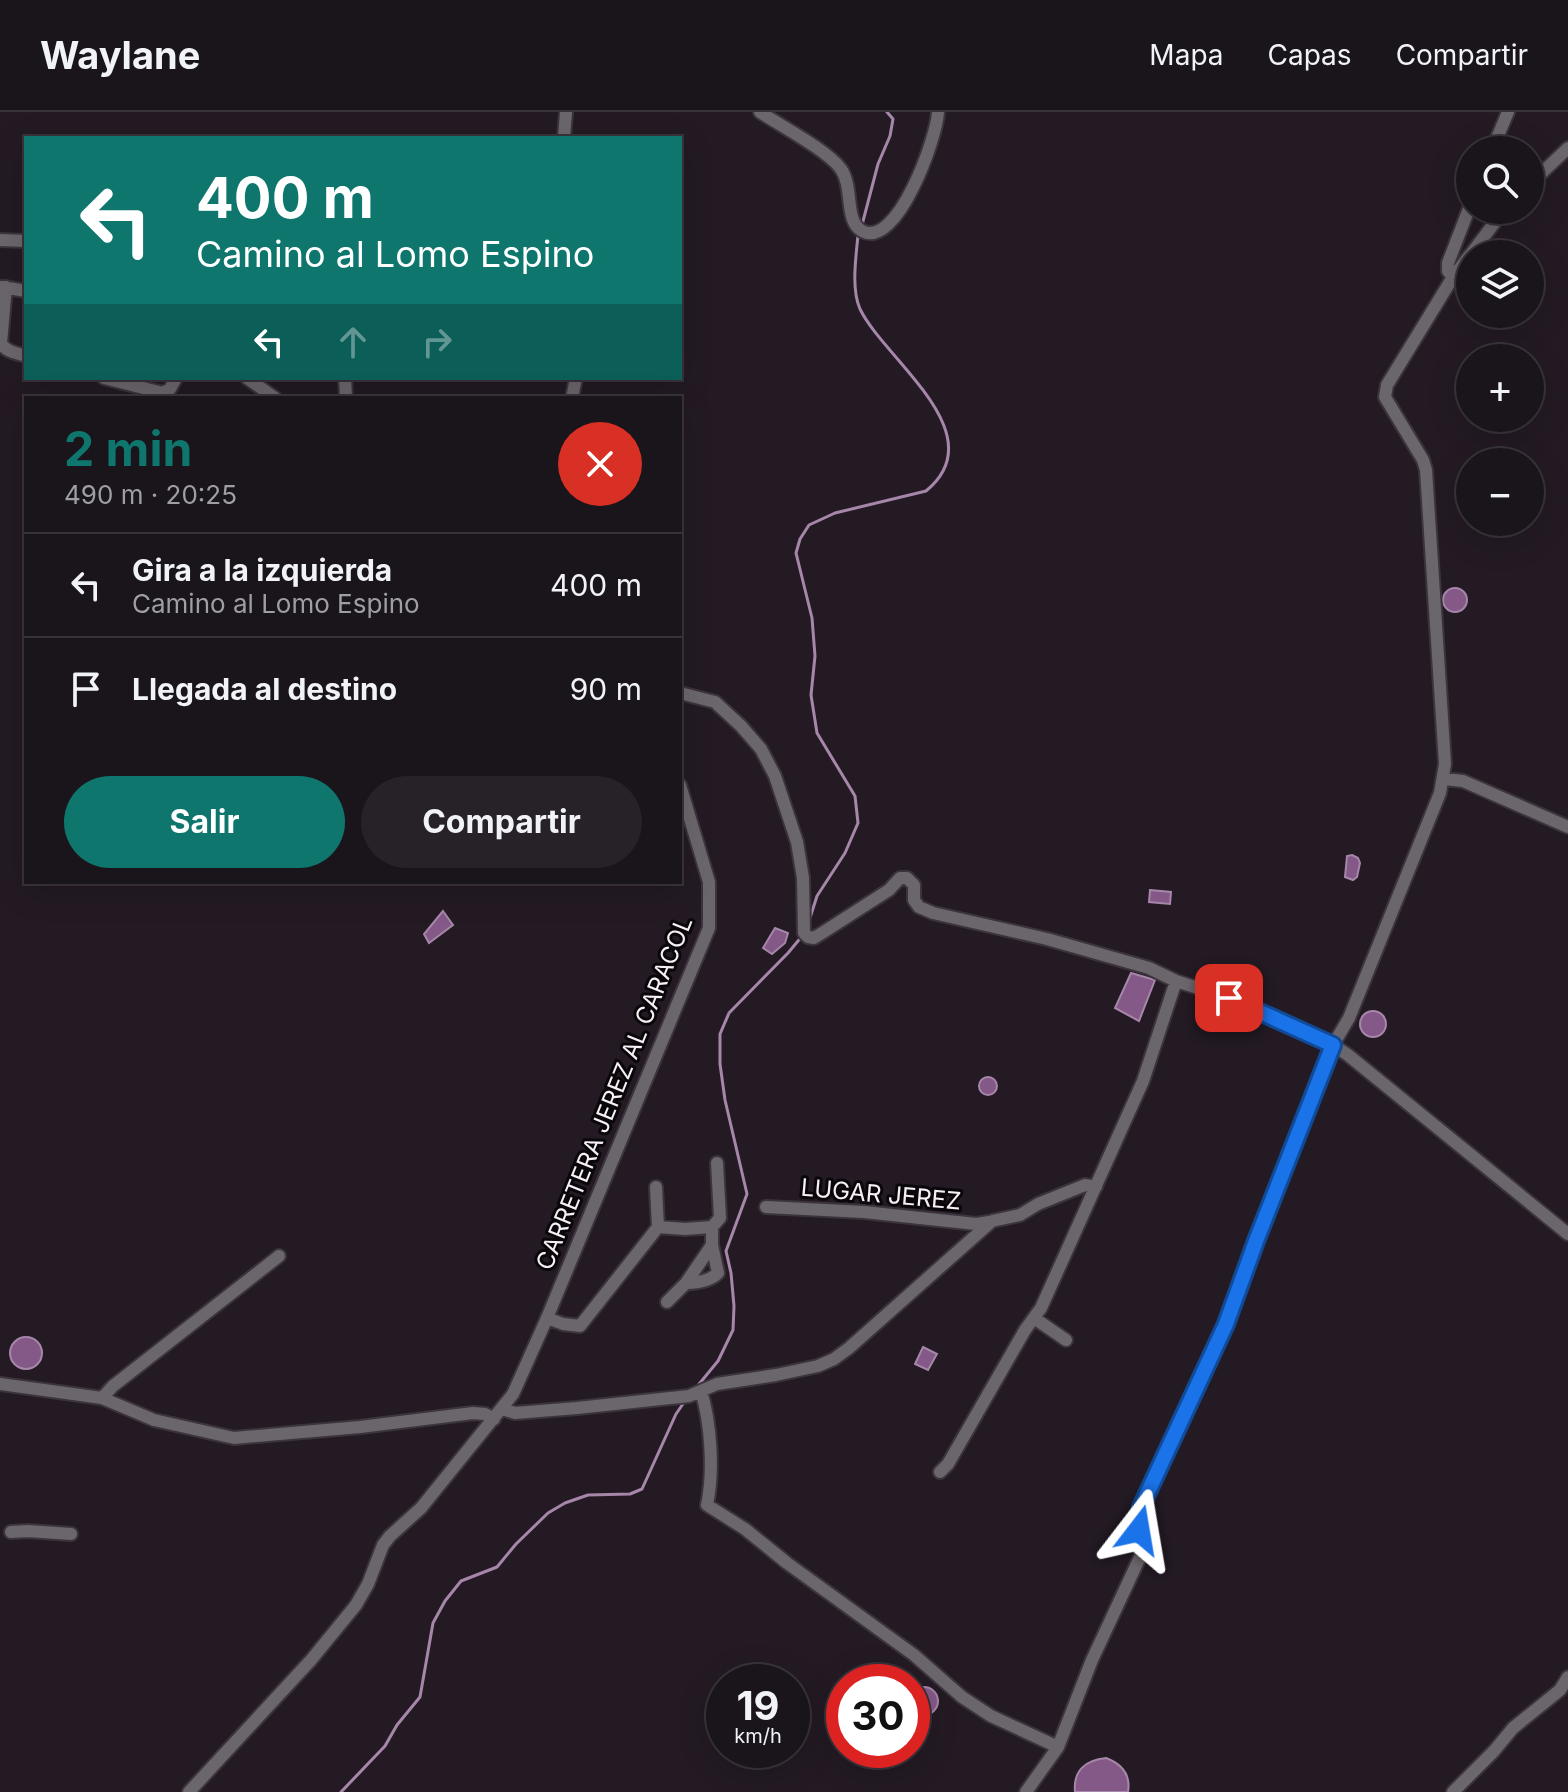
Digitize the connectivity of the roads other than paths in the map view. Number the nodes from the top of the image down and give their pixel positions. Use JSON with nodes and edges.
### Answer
{"nodes":[{"id":1,"x":566,"y":112,"type":"edge"},
{"id":2,"x":760,"y":112,"type":"edge"},
{"id":3,"x":938,"y":112,"type":"edge"},
{"id":4,"x":1508,"y":112,"type":"edge"},
{"id":5,"x":564,"y":136,"type":"edge"},
{"id":6,"x":1498,"y":136,"type":"edge"},
{"id":7,"x":1568,"y":148,"type":"edge"},
{"id":8,"x":1544,"y":171,"type":"edge"},
{"id":9,"x":1463,"y":224,"type":"edge"},
{"id":10,"x":1493,"y":224,"type":"edge"},
{"id":11,"x":0,"y":240,"type":"edge"},
{"id":12,"x":1481,"y":240,"type":"edge"},
{"id":13,"x":24,"y":241,"type":"edge"},
{"id":14,"x":1456,"y":273,"type":"edge"},
{"id":15,"x":1453,"y":277,"type":"junction"},
{"id":16,"x":3,"y":287,"type":"edge"},
{"id":17,"x":24,"y":291,"type":"edge"},
{"id":18,"x":24,"y":355,"type":"edge"},
{"id":19,"x":112,"y":380,"type":"edge"},
{"id":20,"x":175,"y":380,"type":"edge"},
{"id":21,"x":249,"y":380,"type":"edge"},
{"id":22,"x":266,"y":395,"type":"edge"},
{"id":23,"x":682,"y":694,"type":"edge"},
{"id":24,"x":1444,"y":779,"type":"junction"},
{"id":25,"x":682,"y":792,"type":"edge"},
{"id":26,"x":1568,"y":827,"type":"edge"},
{"id":27,"x":1176,"y":981,"type":"junction"},
{"id":28,"x":1333,"y":1045,"type":"junction"},
{"id":29,"x":717,"y":1163,"type":"dead end"},
{"id":30,"x":656,"y":1187,"type":"dead end"},
{"id":31,"x":1096,"y":1187,"type":"junction"},
{"id":32,"x":766,"y":1207,"type":"dead end"},
{"id":33,"x":992,"y":1221,"type":"junction"},
{"id":34,"x":658,"y":1227,"type":"junction"},
{"id":35,"x":712,"y":1227,"type":"junction"},
{"id":36,"x":1568,"y":1234,"type":"edge"},
{"id":37,"x":712,"y":1245,"type":"junction"},
{"id":38,"x":279,"y":1256,"type":"dead end"},
{"id":39,"x":686,"y":1283,"type":"junction"},
{"id":40,"x":667,"y":1302,"type":"dead end"},
{"id":41,"x":547,"y":1318,"type":"junction"},
{"id":42,"x":1034,"y":1318,"type":"junction"},
{"id":43,"x":1066,"y":1340,"type":"dead end"},
{"id":44,"x":0,"y":1384,"type":"edge"},
{"id":45,"x":701,"y":1391,"type":"junction"},
{"id":46,"x":102,"y":1398,"type":"junction"},
{"id":47,"x":498,"y":1414,"type":"junction"},
{"id":48,"x":940,"y":1472,"type":"dead end"},
{"id":49,"x":11,"y":1532,"type":"dead end"},
{"id":50,"x":71,"y":1534,"type":"dead end"},
{"id":51,"x":1568,"y":1677,"type":"edge"},
{"id":52,"x":1058,"y":1747,"type":"junction"},
{"id":53,"x":189,"y":1792,"type":"edge"},
{"id":54,"x":1026,"y":1792,"type":"edge"},
{"id":55,"x":1453,"y":1792,"type":"edge"}],
"edges":[{"from":1,"to":5,"type":"street"},
{"from":2,"to":3,"type":"street"},
{"from":4,"to":6,"type":"street"},
{"from":7,"to":8,"type":"street"},
{"from":9,"to":15,"type":"street"},
{"from":10,"to":12,"type":"street"},
{"from":11,"to":13,"type":"street"},
{"from":14,"to":15,"type":"street"},
{"from":15,"to":24,"type":"street"},
{"from":16,"to":17,"type":"street"},
{"from":16,"to":18,"type":"street"},
{"from":19,"to":20,"type":"street"},
{"from":21,"to":22,"type":"street"},
{"from":23,"to":27,"type":"street"},
{"from":24,"to":26,"type":"street"},
{"from":24,"to":28,"type":"street"},
{"from":25,"to":41,"type":"street","name":"CARRETERA JEREZ AL CARACOL"},
{"from":27,"to":28,"type":"street"},
{"from":27,"to":31,"type":"street"},
{"from":28,"to":36,"type":"street"},
{"from":28,"to":52,"type":"street"},
{"from":29,"to":35,"type":"street"},
{"from":30,"to":34,"type":"street"},
{"from":31,"to":33,"type":"street"},
{"from":31,"to":42,"type":"street"},
{"from":32,"to":33,"type":"street","name":"LUGAR JEREZ"},
{"from":33,"to":45,"type":"street"},
{"from":34,"to":35,"type":"street"},
{"from":34,"to":41,"type":"street"},
{"from":35,"to":37,"type":"street"},
{"from":37,"to":39,"type":"street"},
{"from":37,"to":39,"type":"street"},
{"from":38,"to":46,"type":"street"},
{"from":39,"to":40,"type":"street"},
{"from":41,"to":47,"type":"street","name":"CARRETERA JEREZ AL CARACOL"},
{"from":42,"to":43,"type":"street"},
{"from":42,"to":48,"type":"street"},
{"from":44,"to":46,"type":"street"},
{"from":45,"to":47,"type":"street"},
{"from":45,"to":52,"type":"street"},
{"from":46,"to":47,"type":"street"},
{"from":47,"to":53,"type":"street","name":"CARRETERA JEREZ AL CARACOL"},
{"from":49,"to":50,"type":"street"},
{"from":51,"to":55,"type":"street"},
{"from":52,"to":54,"type":"street"}]}
